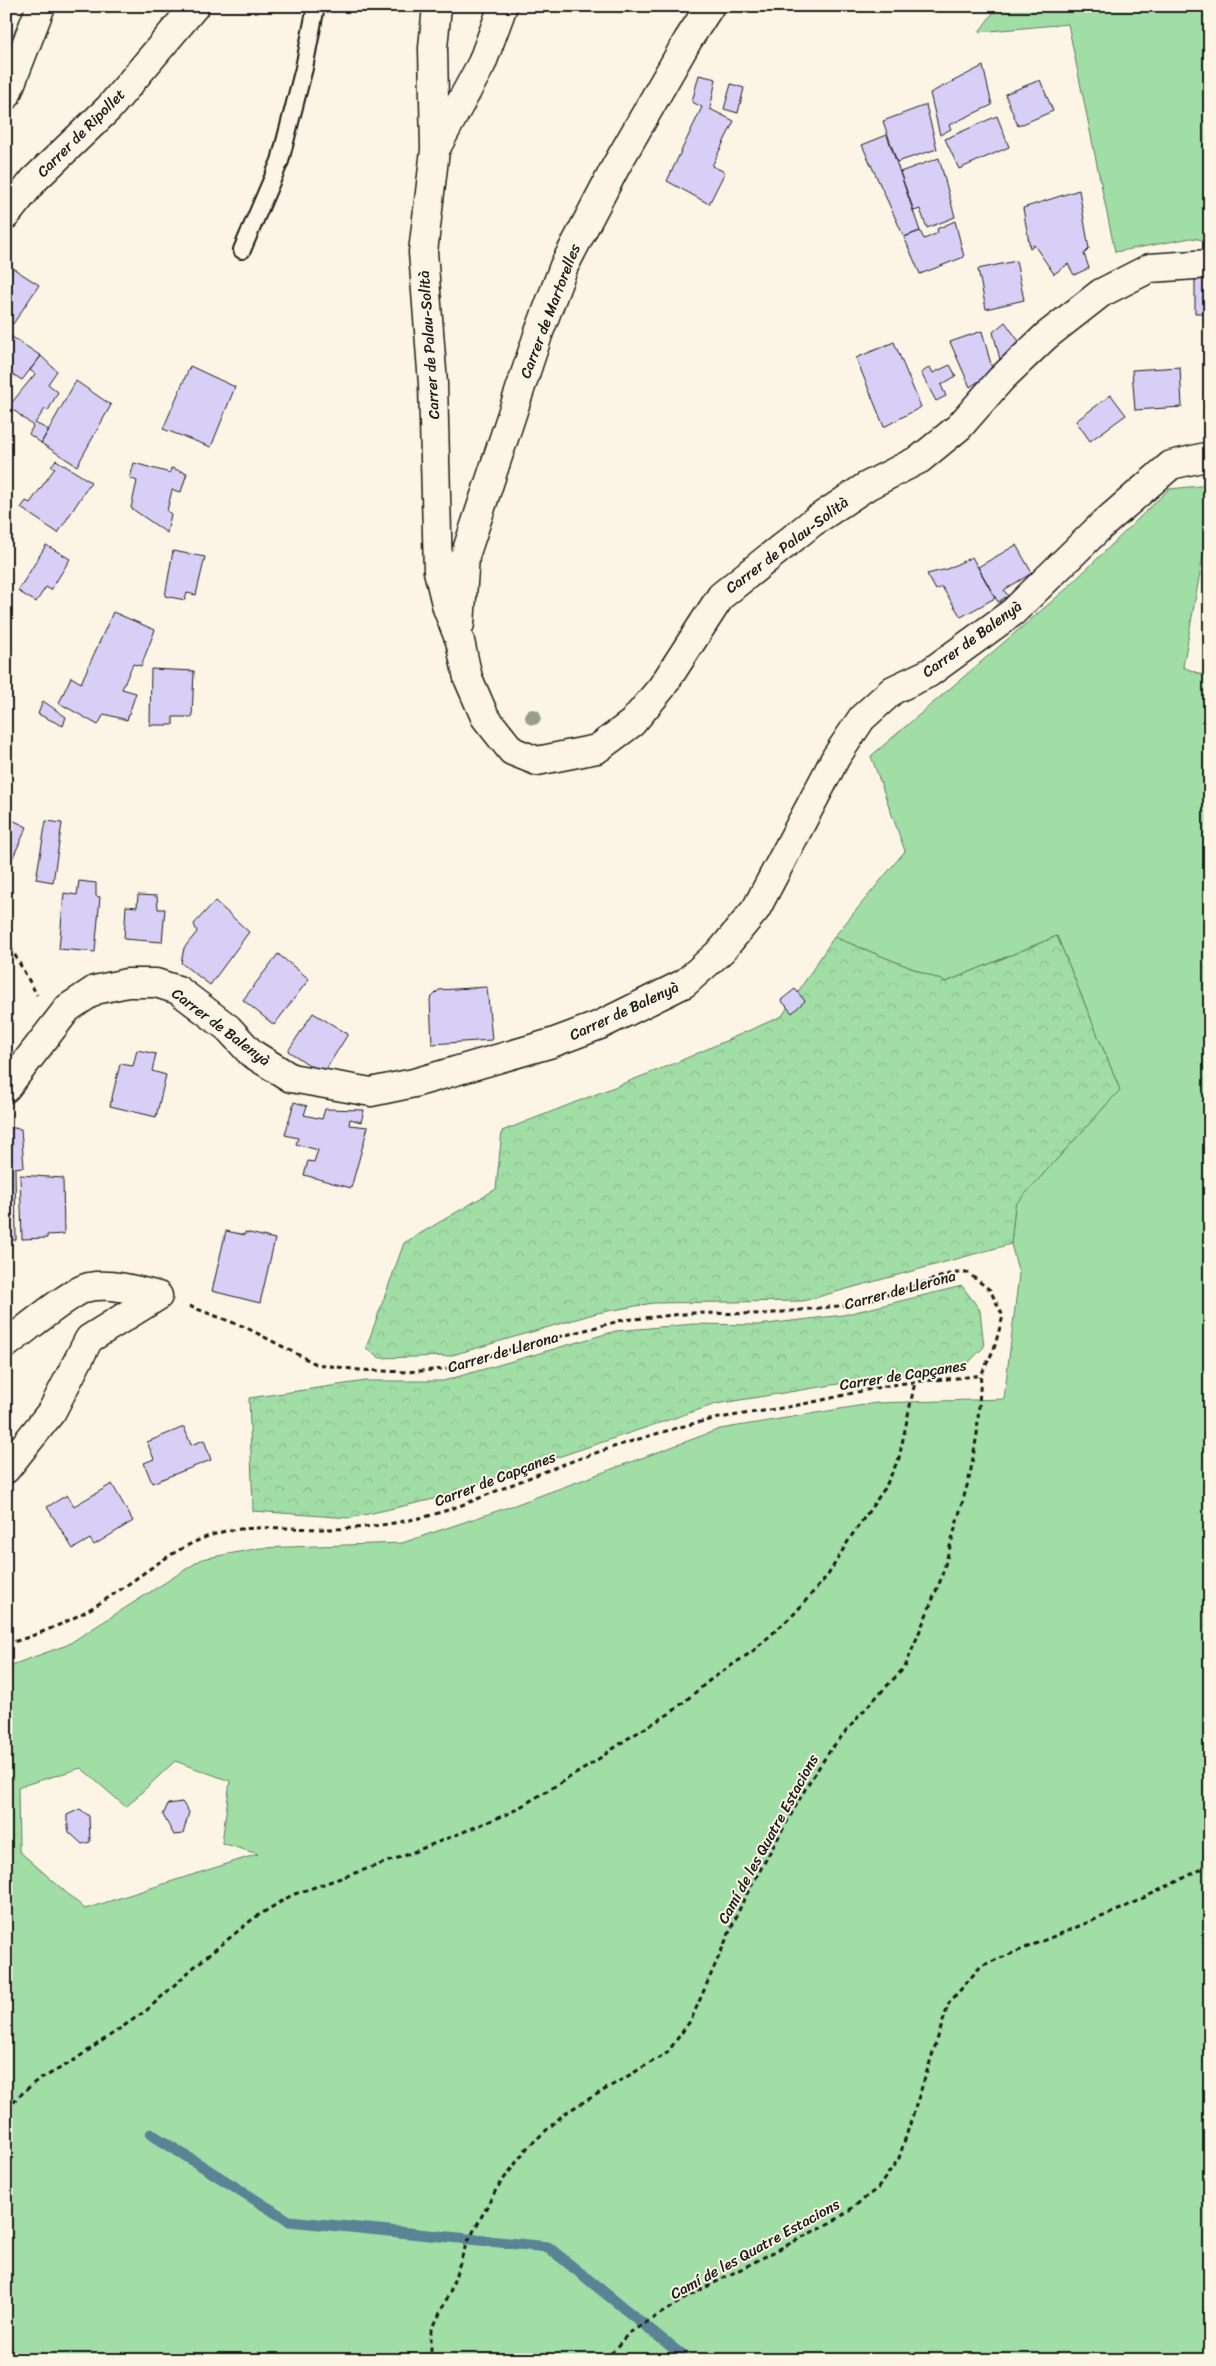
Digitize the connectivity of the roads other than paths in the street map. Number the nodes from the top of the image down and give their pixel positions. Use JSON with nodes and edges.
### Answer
{"nodes":[{"id":1,"x":41,"y":6,"type":"edge"},
{"id":2,"x":196,"y":6,"type":"edge"},
{"id":3,"x":316,"y":6,"type":"edge"},
{"id":4,"x":436,"y":6,"type":"edge"},
{"id":5,"x":503,"y":6,"type":"edge"},
{"id":6,"x":710,"y":6,"type":"edge"},
{"id":7,"x":6,"y":96,"type":"edge"},
{"id":8,"x":435,"y":150,"type":"junction"},
{"id":9,"x":6,"y":215,"type":"edge"},
{"id":10,"x":242,"y":250,"type":"dead end"},
{"id":11,"x":1210,"y":264,"type":"edge"},
{"id":12,"x":1210,"y":456,"type":"edge"},
{"id":13,"x":460,"y":641,"type":"junction"},
{"id":14,"x":6,"y":1088,"type":"edge"},
{"id":15,"x":6,"y":1344,"type":"edge"},
{"id":16,"x":6,"y":1469,"type":"edge"}],
"edges":[{"from":1,"to":7,"type":"street"},
{"from":2,"to":9,"type":"street","name":"Carrer de Ripollet"},
{"from":3,"to":10,"type":"lane"},
{"from":4,"to":8,"type":"street"},
{"from":5,"to":8,"type":"street","name":"Carrer de Palau-Solità"},
{"from":6,"to":13,"type":"street","name":"Carrer de Martorelles"},
{"from":8,"to":13,"type":"street","name":"Carrer de Palau-Solità"},
{"from":11,"to":13,"type":"street","name":"Carrer de Palau-Solità"},
{"from":12,"to":14,"type":"street","name":"Carrer de Balenyà"},
{"from":15,"to":16,"type":"street"}]}
